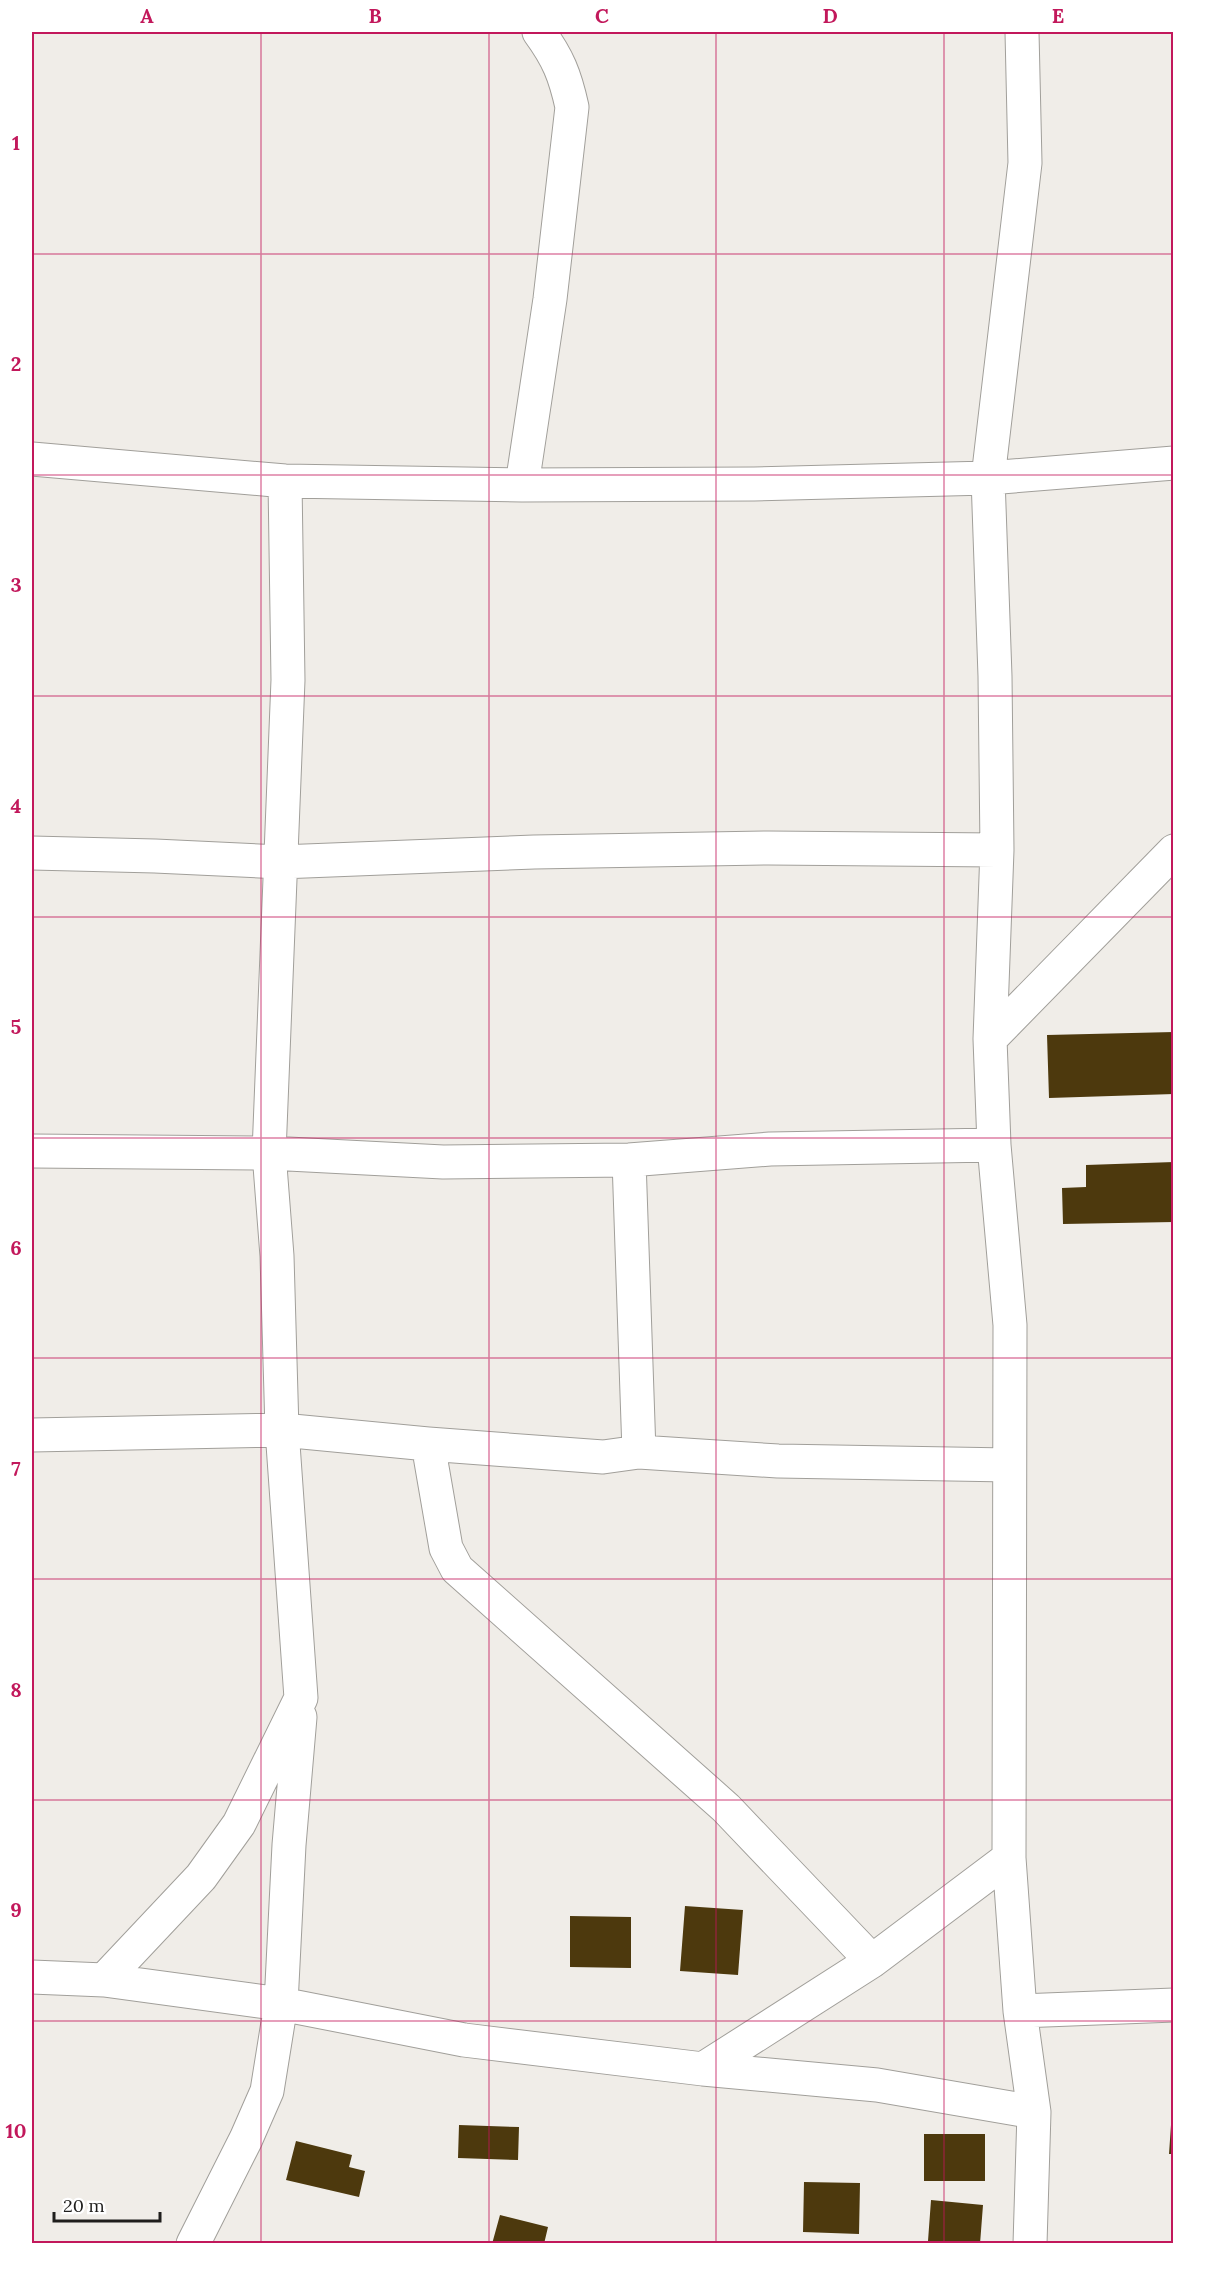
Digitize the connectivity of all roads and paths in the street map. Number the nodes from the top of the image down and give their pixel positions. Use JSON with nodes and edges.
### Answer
{"nodes":[{"id":1,"x":538,"y":32,"type":"edge"},
{"id":2,"x":1022,"y":32,"type":"edge"},
{"id":3,"x":32,"y":459,"type":"edge"},
{"id":4,"x":1173,"y":463,"type":"edge"},
{"id":5,"x":988,"y":478,"type":"junction"},
{"id":6,"x":285,"y":481,"type":"junction"},
{"id":7,"x":522,"y":485,"type":"junction"},
{"id":8,"x":997,"y":850,"type":"junction"},
{"id":9,"x":32,"y":853,"type":"edge"},
{"id":10,"x":1171,"y":857,"type":"edge"},
{"id":11,"x":280,"y":862,"type":"junction"},
{"id":12,"x":990,"y":1040,"type":"junction"},
{"id":13,"x":994,"y":1145,"type":"junction"},
{"id":14,"x":32,"y":1150,"type":"edge"},
{"id":15,"x":269,"y":1153,"type":"junction"},
{"id":16,"x":629,"y":1160,"type":"junction"},
{"id":17,"x":282,"y":1430,"type":"junction"},
{"id":18,"x":32,"y":1435,"type":"edge"},
{"id":19,"x":428,"y":1444,"type":"junction"},
{"id":20,"x":639,"y":1452,"type":"junction"},
{"id":21,"x":1009,"y":1465,"type":"junction"},
{"id":22,"x":301,"y":1698,"type":"junction"},
{"id":23,"x":1009,"y":1858,"type":"junction"},
{"id":24,"x":872,"y":1961,"type":"junction"},
{"id":25,"x":32,"y":1977,"type":"edge"},
{"id":26,"x":104,"y":1980,"type":"junction"},
{"id":27,"x":281,"y":2004,"type":"junction"},
{"id":28,"x":1173,"y":2005,"type":"edge"},
{"id":29,"x":1020,"y":2011,"type":"junction"},
{"id":30,"x":703,"y":2069,"type":"junction"},
{"id":31,"x":1034,"y":2112,"type":"junction"},
{"id":32,"x":193,"y":2244,"type":"edge"},
{"id":33,"x":1030,"y":2244,"type":"edge"}],
"edges":[{"from":1,"to":7,"type":"street"},
{"from":2,"to":5,"type":"street"},
{"from":3,"to":6,"type":"street"},
{"from":4,"to":5,"type":"street"},
{"from":5,"to":7,"type":"street"},
{"from":5,"to":8,"type":"street"},
{"from":6,"to":7,"type":"street"},
{"from":6,"to":11,"type":"street"},
{"from":8,"to":11,"type":"street"},
{"from":8,"to":12,"type":"street"},
{"from":9,"to":11,"type":"street"},
{"from":10,"to":12,"type":"street"},
{"from":11,"to":15,"type":"street"},
{"from":12,"to":13,"type":"street"},
{"from":13,"to":16,"type":"street"},
{"from":13,"to":21,"type":"street"},
{"from":14,"to":15,"type":"street"},
{"from":15,"to":16,"type":"street"},
{"from":15,"to":17,"type":"street"},
{"from":16,"to":20,"type":"street"},
{"from":17,"to":18,"type":"street"},
{"from":17,"to":19,"type":"street"},
{"from":17,"to":22,"type":"street"},
{"from":19,"to":20,"type":"street"},
{"from":19,"to":24,"type":"street"},
{"from":20,"to":21,"type":"street"},
{"from":21,"to":23,"type":"street"},
{"from":22,"to":26,"type":"street"},
{"from":22,"to":27,"type":"street"},
{"from":23,"to":24,"type":"street"},
{"from":23,"to":29,"type":"street"},
{"from":24,"to":30,"type":"street"},
{"from":25,"to":26,"type":"street"},
{"from":26,"to":27,"type":"street"},
{"from":27,"to":30,"type":"street"},
{"from":27,"to":32,"type":"street"},
{"from":28,"to":29,"type":"street"},
{"from":29,"to":31,"type":"street"},
{"from":30,"to":31,"type":"street"},
{"from":31,"to":33,"type":"street"}]}
